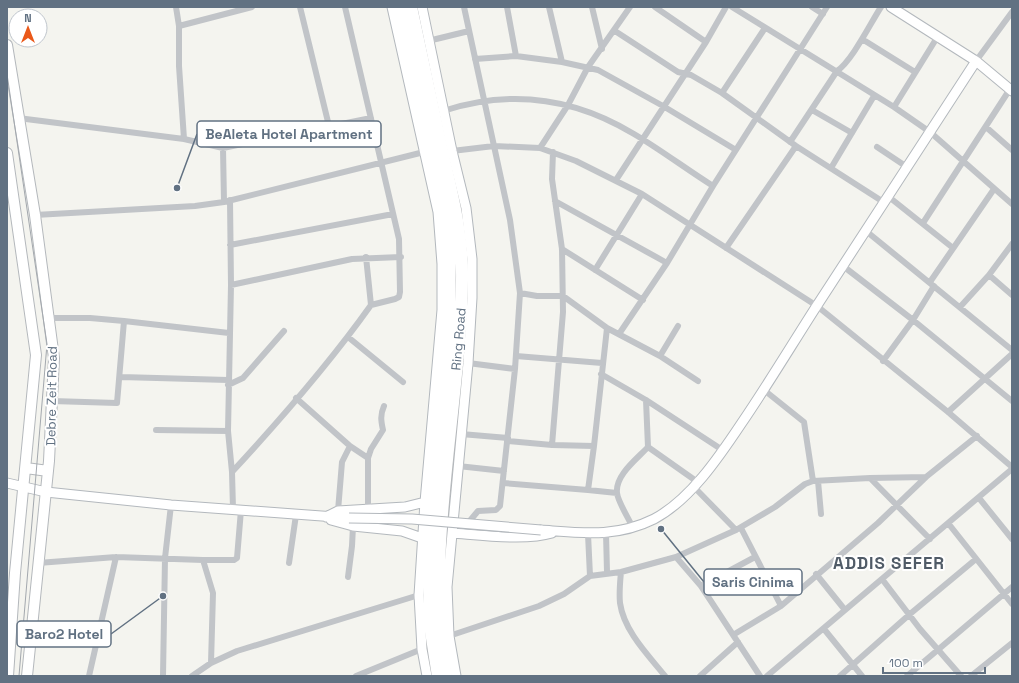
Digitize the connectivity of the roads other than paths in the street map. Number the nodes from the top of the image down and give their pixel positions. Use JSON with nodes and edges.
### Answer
{"nodes":[{"id":1,"x":176,"y":7,"type":"edge"},
{"id":2,"x":252,"y":7,"type":"edge"},
{"id":3,"x":300,"y":7,"type":"edge"},
{"id":4,"x":345,"y":7,"type":"edge"},
{"id":5,"x":392,"y":7,"type":"edge"},
{"id":6,"x":401,"y":7,"type":"edge"},
{"id":7,"x":411,"y":7,"type":"edge"},
{"id":8,"x":422,"y":7,"type":"edge"},
{"id":9,"x":464,"y":7,"type":"edge"},
{"id":10,"x":507,"y":7,"type":"edge"},
{"id":11,"x":549,"y":7,"type":"edge"},
{"id":12,"x":592,"y":7,"type":"edge"},
{"id":13,"x":630,"y":7,"type":"edge"},
{"id":14,"x":655,"y":7,"type":"edge"},
{"id":15,"x":726,"y":7,"type":"edge"},
{"id":16,"x":732,"y":7,"type":"edge"},
{"id":17,"x":812,"y":7,"type":"edge"},
{"id":18,"x":828,"y":7,"type":"edge"},
{"id":19,"x":881,"y":7,"type":"edge"},
{"id":20,"x":892,"y":7,"type":"edge"},
{"id":21,"x":1009,"y":7,"type":"edge"},
{"id":22,"x":1012,"y":12,"type":"edge"},
{"id":23,"x":823,"y":14,"type":"junction"},
{"id":24,"x":179,"y":26,"type":"junction"},
{"id":25,"x":765,"y":28,"type":"junction"},
{"id":26,"x":469,"y":30,"type":"junction"},
{"id":27,"x":615,"y":30,"type":"junction"},
{"id":28,"x":938,"y":36,"type":"junction"},
{"id":29,"x":862,"y":38,"type":"junction"},
{"id":30,"x":428,"y":41,"type":"junction"},
{"id":31,"x":706,"y":42,"type":"junction"},
{"id":32,"x":7,"y":45,"type":"edge"},
{"id":33,"x":602,"y":48,"type":"junction"},
{"id":34,"x":800,"y":49,"type":"junction"},
{"id":35,"x":516,"y":56,"type":"junction"},
{"id":36,"x":475,"y":59,"type":"junction"},
{"id":37,"x":976,"y":61,"type":"junction"},
{"id":38,"x":562,"y":62,"type":"junction"},
{"id":39,"x":588,"y":67,"type":"junction"},
{"id":40,"x":836,"y":71,"type":"junction"},
{"id":41,"x":916,"y":72,"type":"junction"},
{"id":42,"x":685,"y":74,"type":"junction"},
{"id":43,"x":1011,"y":90,"type":"edge"},
{"id":44,"x":722,"y":92,"type":"junction"},
{"id":45,"x":874,"y":96,"type":"junction"},
{"id":46,"x":484,"y":100,"type":"junction"},
{"id":47,"x":568,"y":105,"type":"junction"},
{"id":48,"x":663,"y":106,"type":"junction"},
{"id":49,"x":894,"y":107,"type":"junction"},
{"id":50,"x":812,"y":110,"type":"junction"},
{"id":51,"x":443,"y":111,"type":"junction"},
{"id":52,"x":18,"y":118,"type":"junction"},
{"id":53,"x":371,"y":118,"type":"junction"},
{"id":54,"x":757,"y":118,"type":"junction"},
{"id":55,"x":329,"y":126,"type":"junction"},
{"id":56,"x":986,"y":128,"type":"junction"},
{"id":57,"x":930,"y":132,"type":"junction"},
{"id":58,"x":852,"y":133,"type":"junction"},
{"id":59,"x":184,"y":139,"type":"junction"},
{"id":60,"x":642,"y":140,"type":"junction"},
{"id":61,"x":790,"y":142,"type":"junction"},
{"id":62,"x":494,"y":146,"type":"junction"},
{"id":63,"x":796,"y":146,"type":"junction"},
{"id":64,"x":877,"y":147,"type":"dead end"},
{"id":65,"x":223,"y":148,"type":"junction"},
{"id":66,"x":540,"y":148,"type":"junction"},
{"id":67,"x":736,"y":150,"type":"junction"},
{"id":68,"x":1012,"y":150,"type":"edge"},
{"id":69,"x":452,"y":151,"type":"junction"},
{"id":70,"x":424,"y":152,"type":"junction"},
{"id":71,"x":554,"y":152,"type":"junction"},
{"id":72,"x":7,"y":153,"type":"edge"},
{"id":73,"x":964,"y":162,"type":"junction"},
{"id":74,"x":381,"y":164,"type":"junction"},
{"id":75,"x":907,"y":167,"type":"junction"},
{"id":76,"x":831,"y":168,"type":"junction"},
{"id":77,"x":616,"y":180,"type":"junction"},
{"id":78,"x":713,"y":186,"type":"junction"},
{"id":79,"x":994,"y":189,"type":"junction"},
{"id":80,"x":642,"y":194,"type":"junction"},
{"id":81,"x":887,"y":200,"type":"junction"},
{"id":82,"x":227,"y":201,"type":"junction"},
{"id":83,"x":555,"y":201,"type":"junction"},
{"id":84,"x":1012,"y":203,"type":"edge"},
{"id":85,"x":393,"y":214,"type":"junction"},
{"id":86,"x":35,"y":215,"type":"junction"},
{"id":87,"x":922,"y":223,"type":"junction"},
{"id":88,"x":689,"y":225,"type":"junction"},
{"id":89,"x":866,"y":231,"type":"junction"},
{"id":90,"x":616,"y":234,"type":"junction"},
{"id":91,"x":1012,"y":244,"type":"edge"},
{"id":92,"x":230,"y":245,"type":"junction"},
{"id":93,"x":726,"y":248,"type":"junction"},
{"id":94,"x":953,"y":248,"type":"junction"},
{"id":95,"x":562,"y":250,"type":"junction"},
{"id":96,"x":366,"y":257,"type":"junction"},
{"id":97,"x":401,"y":258,"type":"junction"},
{"id":98,"x":667,"y":263,"type":"junction"},
{"id":99,"x":843,"y":266,"type":"junction"},
{"id":100,"x":595,"y":270,"type":"junction"},
{"id":101,"x":989,"y":275,"type":"junction"},
{"id":102,"x":932,"y":284,"type":"junction"},
{"id":103,"x":231,"y":285,"type":"junction"},
{"id":104,"x":520,"y":293,"type":"junction"},
{"id":105,"x":1012,"y":295,"type":"edge"},
{"id":106,"x":563,"y":296,"type":"junction"},
{"id":107,"x":643,"y":300,"type":"junction"},
{"id":108,"x":371,"y":306,"type":"junction"},
{"id":109,"x":817,"y":306,"type":"junction"},
{"id":110,"x":960,"y":307,"type":"junction"},
{"id":111,"x":50,"y":318,"type":"junction"},
{"id":112,"x":913,"y":320,"type":"junction"},
{"id":113,"x":124,"y":321,"type":"junction"},
{"id":114,"x":678,"y":326,"type":"dead end"},
{"id":115,"x":607,"y":328,"type":"junction"},
{"id":116,"x":284,"y":331,"type":"dead end"},
{"id":117,"x":229,"y":334,"type":"junction"},
{"id":118,"x":619,"y":334,"type":"junction"},
{"id":119,"x":348,"y":337,"type":"junction"},
{"id":120,"x":1012,"y":350,"type":"edge"},
{"id":121,"x":1012,"y":354,"type":"edge"},
{"id":122,"x":516,"y":356,"type":"junction"},
{"id":123,"x":660,"y":356,"type":"junction"},
{"id":124,"x":559,"y":360,"type":"junction"},
{"id":125,"x":883,"y":361,"type":"junction"},
{"id":126,"x":468,"y":363,"type":"junction"},
{"id":127,"x":602,"y":363,"type":"junction"},
{"id":128,"x":515,"y":369,"type":"junction"},
{"id":129,"x":601,"y":374,"type":"junction"},
{"id":130,"x":121,"y":376,"type":"junction"},
{"id":131,"x":984,"y":379,"type":"junction"},
{"id":132,"x":698,"y":381,"type":"dead end"},
{"id":133,"x":228,"y":382,"type":"junction"},
{"id":134,"x":403,"y":382,"type":"dead end"},
{"id":135,"x":764,"y":390,"type":"junction"},
{"id":136,"x":296,"y":398,"type":"junction"},
{"id":137,"x":646,"y":400,"type":"junction"},
{"id":138,"x":52,"y":401,"type":"junction"},
{"id":139,"x":1012,"y":402,"type":"edge"},
{"id":140,"x":384,"y":406,"type":"dead end"},
{"id":141,"x":948,"y":412,"type":"junction"},
{"id":142,"x":156,"y":430,"type":"dead end"},
{"id":143,"x":228,"y":431,"type":"junction"},
{"id":144,"x":461,"y":434,"type":"junction"},
{"id":145,"x":977,"y":436,"type":"junction"},
{"id":146,"x":507,"y":440,"type":"junction"},
{"id":147,"x":552,"y":445,"type":"junction"},
{"id":148,"x":350,"y":446,"type":"junction"},
{"id":149,"x":594,"y":446,"type":"junction"},
{"id":150,"x":648,"y":448,"type":"junction"},
{"id":151,"x":724,"y":450,"type":"junction"},
{"id":152,"x":368,"y":458,"type":"junction"},
{"id":153,"x":458,"y":466,"type":"junction"},
{"id":154,"x":26,"y":468,"type":"junction"},
{"id":155,"x":1012,"y":468,"type":"edge"},
{"id":156,"x":48,"y":471,"type":"junction"},
{"id":157,"x":504,"y":471,"type":"junction"},
{"id":158,"x":232,"y":472,"type":"junction"},
{"id":159,"x":926,"y":477,"type":"junction"},
{"id":160,"x":870,"y":478,"type":"junction"},
{"id":161,"x":815,"y":481,"type":"junction"},
{"id":162,"x":7,"y":483,"type":"edge"},
{"id":163,"x":503,"y":483,"type":"junction"},
{"id":164,"x":697,"y":485,"type":"junction"},
{"id":165,"x":24,"y":487,"type":"junction"},
{"id":166,"x":588,"y":490,"type":"junction"},
{"id":167,"x":46,"y":492,"type":"junction"},
{"id":168,"x":617,"y":493,"type":"junction"},
{"id":169,"x":979,"y":498,"type":"junction"},
{"id":170,"x":425,"y":502,"type":"junction"},
{"id":171,"x":171,"y":505,"type":"junction"},
{"id":172,"x":895,"y":505,"type":"junction"},
{"id":173,"x":368,"y":509,"type":"junction"},
{"id":174,"x":237,"y":510,"type":"junction"},
{"id":175,"x":338,"y":511,"type":"junction"},
{"id":176,"x":821,"y":514,"type":"dead end"},
{"id":177,"x":296,"y":515,"type":"junction"},
{"id":178,"x":326,"y":517,"type":"junction"},
{"id":179,"x":351,"y":522,"type":"junction"},
{"id":180,"x":468,"y":523,"type":"junction"},
{"id":181,"x":948,"y":523,"type":"junction"},
{"id":182,"x":633,"y":528,"type":"junction"},
{"id":183,"x":739,"y":529,"type":"junction"},
{"id":184,"x":558,"y":531,"type":"junction"},
{"id":185,"x":452,"y":533,"type":"junction"},
{"id":186,"x":606,"y":533,"type":"junction"},
{"id":187,"x":588,"y":534,"type":"junction"},
{"id":188,"x":422,"y":538,"type":"junction"},
{"id":189,"x":930,"y":539,"type":"junction"},
{"id":190,"x":1012,"y":539,"type":"edge"},
{"id":191,"x":116,"y":557,"type":"junction"},
{"id":192,"x":676,"y":557,"type":"junction"},
{"id":193,"x":755,"y":557,"type":"junction"},
{"id":194,"x":165,"y":558,"type":"junction"},
{"id":195,"x":203,"y":560,"type":"junction"},
{"id":196,"x":976,"y":560,"type":"junction"},
{"id":197,"x":289,"y":562,"type":"dead end"},
{"id":198,"x":38,"y":563,"type":"junction"},
{"id":199,"x":607,"y":572,"type":"junction"},
{"id":200,"x":620,"y":572,"type":"junction"},
{"id":201,"x":816,"y":574,"type":"junction"},
{"id":202,"x":590,"y":576,"type":"junction"},
{"id":203,"x":348,"y":577,"type":"dead end"},
{"id":204,"x":882,"y":579,"type":"junction"},
{"id":205,"x":701,"y":586,"type":"junction"},
{"id":206,"x":1012,"y":587,"type":"edge"},
{"id":207,"x":1004,"y":594,"type":"junction"},
{"id":208,"x":419,"y":595,"type":"junction"},
{"id":209,"x":1012,"y":604,"type":"edge"},
{"id":210,"x":781,"y":606,"type":"junction"},
{"id":211,"x":845,"y":610,"type":"junction"},
{"id":212,"x":910,"y":614,"type":"junction"},
{"id":213,"x":824,"y":629,"type":"junction"},
{"id":214,"x":733,"y":635,"type":"junction"},
{"id":215,"x":32,"y":636,"type":"junction"},
{"id":216,"x":449,"y":636,"type":"junction"},
{"id":217,"x":738,"y":642,"type":"junction"},
{"id":218,"x":97,"y":643,"type":"junction"},
{"id":219,"x":1012,"y":643,"type":"edge"},
{"id":220,"x":422,"y":649,"type":"junction"},
{"id":221,"x":938,"y":650,"type":"junction"},
{"id":222,"x":211,"y":663,"type":"junction"},
{"id":223,"x":853,"y":665,"type":"junction"},
{"id":224,"x":199,"y":674,"type":"edge"},
{"id":225,"x":8,"y":676,"type":"edge"},
{"id":226,"x":27,"y":676,"type":"edge"},
{"id":227,"x":89,"y":676,"type":"edge"},
{"id":228,"x":163,"y":676,"type":"edge"},
{"id":229,"x":192,"y":676,"type":"edge"},
{"id":230,"x":356,"y":676,"type":"edge"},
{"id":231,"x":428,"y":676,"type":"edge"},
{"id":232,"x":438,"y":676,"type":"edge"},
{"id":233,"x":446,"y":676,"type":"edge"},
{"id":234,"x":456,"y":676,"type":"edge"},
{"id":235,"x":666,"y":676,"type":"edge"},
{"id":236,"x":700,"y":676,"type":"edge"},
{"id":237,"x":760,"y":676,"type":"edge"},
{"id":238,"x":767,"y":676,"type":"edge"},
{"id":239,"x":840,"y":676,"type":"edge"},
{"id":240,"x":862,"y":676,"type":"edge"},
{"id":241,"x":907,"y":676,"type":"edge"},
{"id":242,"x":961,"y":676,"type":"edge"},
{"id":243,"x":971,"y":676,"type":"edge"}],
"edges":[{"from":1,"to":24,"type":"street"},
{"from":2,"to":24,"type":"street"},
{"from":3,"to":55,"type":"street"},
{"from":4,"to":53,"type":"street"},
{"from":5,"to":70,"type":"main road","name":"Ring Road"},
{"from":6,"to":232,"type":"highway","name":"Ring Road"},
{"from":7,"to":233,"type":"highway","name":"Ring Road"},
{"from":8,"to":30,"type":"main road"},
{"from":9,"to":26,"type":"street"},
{"from":10,"to":35,"type":"street"},
{"from":11,"to":38,"type":"street"},
{"from":12,"to":33,"type":"street"},
{"from":13,"to":27,"type":"street"},
{"from":14,"to":31,"type":"street"},
{"from":15,"to":31,"type":"street"},
{"from":16,"to":25,"type":"street"},
{"from":17,"to":23,"type":"street"},
{"from":18,"to":23,"type":"street"},
{"from":19,"to":29,"type":"street"},
{"from":20,"to":28,"type":"main road"},
{"from":21,"to":22,"type":"street"},
{"from":22,"to":37,"type":"street"},
{"from":23,"to":34,"type":"street"},
{"from":24,"to":59,"type":"street"},
{"from":25,"to":34,"type":"street"},
{"from":25,"to":44,"type":"street"},
{"from":26,"to":30,"type":"street"},
{"from":26,"to":36,"type":"street"},
{"from":27,"to":33,"type":"street"},
{"from":27,"to":42,"type":"street"},
{"from":28,"to":37,"type":"main road"},
{"from":28,"to":41,"type":"street"},
{"from":29,"to":40,"type":"street"},
{"from":29,"to":41,"type":"street"},
{"from":30,"to":51,"type":"main road"},
{"from":31,"to":42,"type":"street"},
{"from":32,"to":52,"type":"main road","name":"Debre Zeit Road"},
{"from":33,"to":39,"type":"street"},
{"from":34,"to":40,"type":"street"},
{"from":34,"to":54,"type":"street"},
{"from":35,"to":36,"type":"street"},
{"from":35,"to":38,"type":"street"},
{"from":36,"to":46,"type":"street"},
{"from":37,"to":43,"type":"main road"},
{"from":37,"to":57,"type":"main road"},
{"from":38,"to":39,"type":"street"},
{"from":39,"to":47,"type":"street"},
{"from":39,"to":48,"type":"street"},
{"from":40,"to":45,"type":"street"},
{"from":40,"to":50,"type":"street"},
{"from":41,"to":49,"type":"street"},
{"from":42,"to":44,"type":"street"},
{"from":42,"to":48,"type":"street"},
{"from":43,"to":56,"type":"street"},
{"from":44,"to":54,"type":"street"},
{"from":45,"to":49,"type":"street"},
{"from":45,"to":58,"type":"street"},
{"from":46,"to":47,"type":"street"},
{"from":46,"to":51,"type":"street"},
{"from":46,"to":62,"type":"street"},
{"from":47,"to":60,"type":"street"},
{"from":47,"to":66,"type":"street"},
{"from":48,"to":60,"type":"street"},
{"from":48,"to":67,"type":"street"},
{"from":49,"to":57,"type":"street"},
{"from":50,"to":58,"type":"street"},
{"from":50,"to":61,"type":"street"},
{"from":51,"to":69,"type":"main road"},
{"from":52,"to":59,"type":"street"},
{"from":52,"to":86,"type":"main road","name":"Debre Zeit Road"},
{"from":53,"to":55,"type":"street"},
{"from":53,"to":74,"type":"street"},
{"from":54,"to":61,"type":"street"},
{"from":54,"to":67,"type":"street"},
{"from":55,"to":65,"type":"street"},
{"from":56,"to":68,"type":"street"},
{"from":56,"to":73,"type":"street"},
{"from":57,"to":73,"type":"street"},
{"from":57,"to":75,"type":"main road"},
{"from":58,"to":76,"type":"street"},
{"from":59,"to":65,"type":"street"},
{"from":60,"to":77,"type":"street"},
{"from":60,"to":78,"type":"street"},
{"from":61,"to":63,"type":"street"},
{"from":62,"to":66,"type":"street"},
{"from":62,"to":69,"type":"street"},
{"from":62,"to":104,"type":"street"},
{"from":63,"to":76,"type":"street"},
{"from":63,"to":93,"type":"street"},
{"from":64,"to":75,"type":"street"},
{"from":65,"to":82,"type":"street"},
{"from":66,"to":71,"type":"street"},
{"from":67,"to":78,"type":"street"},
{"from":69,"to":126,"type":"main road"},
{"from":70,"to":74,"type":"street"},
{"from":70,"to":170,"type":"main road","name":"Ring Road"},
{"from":71,"to":77,"type":"street"},
{"from":71,"to":83,"type":"street"},
{"from":72,"to":154,"type":"main road","name":"Debre Zeit Road"},
{"from":73,"to":79,"type":"street"},
{"from":73,"to":87,"type":"street"},
{"from":74,"to":82,"type":"street"},
{"from":74,"to":85,"type":"street"},
{"from":75,"to":81,"type":"main road"},
{"from":76,"to":81,"type":"street"},
{"from":77,"to":80,"type":"street"},
{"from":78,"to":88,"type":"street"},
{"from":79,"to":84,"type":"street"},
{"from":79,"to":94,"type":"street"},
{"from":80,"to":88,"type":"street"},
{"from":80,"to":90,"type":"street"},
{"from":81,"to":87,"type":"street"},
{"from":81,"to":89,"type":"main road"},
{"from":82,"to":86,"type":"street"},
{"from":82,"to":92,"type":"street"},
{"from":83,"to":90,"type":"street"},
{"from":83,"to":95,"type":"street"},
{"from":85,"to":92,"type":"street"},
{"from":85,"to":97,"type":"street"},
{"from":86,"to":111,"type":"main road","name":"Debre Zeit Road"},
{"from":87,"to":94,"type":"street"},
{"from":88,"to":93,"type":"street"},
{"from":88,"to":98,"type":"street"},
{"from":89,"to":99,"type":"main road"},
{"from":89,"to":102,"type":"street"},
{"from":90,"to":98,"type":"street"},
{"from":90,"to":100,"type":"street"},
{"from":91,"to":101,"type":"street"},
{"from":92,"to":103,"type":"street"},
{"from":93,"to":109,"type":"street"},
{"from":94,"to":102,"type":"street"},
{"from":95,"to":100,"type":"street"},
{"from":95,"to":106,"type":"street"},
{"from":96,"to":97,"type":"street"},
{"from":96,"to":103,"type":"street"},
{"from":96,"to":108,"type":"street"},
{"from":97,"to":108,"type":"street"},
{"from":98,"to":107,"type":"street"},
{"from":99,"to":109,"type":"main road"},
{"from":99,"to":112,"type":"street"},
{"from":100,"to":107,"type":"street"},
{"from":101,"to":105,"type":"street"},
{"from":101,"to":110,"type":"street"},
{"from":102,"to":110,"type":"street"},
{"from":102,"to":112,"type":"street"},
{"from":103,"to":117,"type":"street"},
{"from":104,"to":106,"type":"street"},
{"from":104,"to":122,"type":"street"},
{"from":106,"to":115,"type":"street"},
{"from":106,"to":124,"type":"street"},
{"from":107,"to":118,"type":"street"},
{"from":108,"to":119,"type":"street"},
{"from":109,"to":125,"type":"street"},
{"from":109,"to":135,"type":"main road"},
{"from":110,"to":120,"type":"street"},
{"from":111,"to":113,"type":"street"},
{"from":111,"to":138,"type":"main road","name":"Debre Zeit Road"},
{"from":112,"to":125,"type":"street"},
{"from":112,"to":131,"type":"street"},
{"from":113,"to":117,"type":"street"},
{"from":113,"to":130,"type":"street"},
{"from":114,"to":123,"type":"street"},
{"from":115,"to":118,"type":"street"},
{"from":115,"to":127,"type":"street"},
{"from":116,"to":133,"type":"street"},
{"from":117,"to":133,"type":"street"},
{"from":118,"to":123,"type":"street"},
{"from":119,"to":134,"type":"street"},
{"from":119,"to":136,"type":"street"},
{"from":121,"to":131,"type":"street"},
{"from":122,"to":124,"type":"street"},
{"from":122,"to":128,"type":"street"},
{"from":123,"to":132,"type":"street"},
{"from":124,"to":127,"type":"street"},
{"from":124,"to":147,"type":"street"},
{"from":125,"to":141,"type":"street"},
{"from":126,"to":128,"type":"street"},
{"from":126,"to":144,"type":"main road"},
{"from":127,"to":129,"type":"street"},
{"from":128,"to":146,"type":"street"},
{"from":129,"to":137,"type":"street"},
{"from":129,"to":149,"type":"street"},
{"from":130,"to":133,"type":"street"},
{"from":130,"to":138,"type":"street"},
{"from":131,"to":139,"type":"street"},
{"from":131,"to":141,"type":"street"},
{"from":133,"to":143,"type":"street"},
{"from":135,"to":151,"type":"main road"},
{"from":135,"to":161,"type":"street"},
{"from":136,"to":148,"type":"street"},
{"from":136,"to":158,"type":"street"},
{"from":137,"to":150,"type":"street"},
{"from":137,"to":151,"type":"street"},
{"from":138,"to":156,"type":"main road","name":"Debre Zeit Road"},
{"from":140,"to":152,"type":"street"},
{"from":141,"to":145,"type":"street"},
{"from":142,"to":143,"type":"street"},
{"from":143,"to":158,"type":"street"},
{"from":144,"to":146,"type":"street"},
{"from":144,"to":153,"type":"main road"},
{"from":145,"to":155,"type":"street"},
{"from":145,"to":159,"type":"street"},
{"from":146,"to":147,"type":"street"},
{"from":146,"to":157,"type":"street"},
{"from":147,"to":149,"type":"street"},
{"from":148,"to":152,"type":"street"},
{"from":148,"to":175,"type":"street"},
{"from":149,"to":166,"type":"street"},
{"from":150,"to":164,"type":"street"},
{"from":150,"to":168,"type":"street"},
{"from":151,"to":164,"type":"main road"},
{"from":152,"to":173,"type":"street"},
{"from":153,"to":157,"type":"street"},
{"from":153,"to":185,"type":"main road"},
{"from":154,"to":156,"type":"main road"},
{"from":154,"to":165,"type":"main road","name":"Debre Zeit Road"},
{"from":155,"to":169,"type":"street"},
{"from":156,"to":167,"type":"main road","name":"Debre Zeit Road"},
{"from":157,"to":163,"type":"street"},
{"from":158,"to":174,"type":"street"},
{"from":159,"to":160,"type":"street"},
{"from":159,"to":172,"type":"street"},
{"from":160,"to":161,"type":"street"},
{"from":160,"to":172,"type":"street"},
{"from":161,"to":176,"type":"street"},
{"from":161,"to":183,"type":"street"},
{"from":162,"to":165,"type":"main road"},
{"from":163,"to":166,"type":"street"},
{"from":163,"to":180,"type":"street"},
{"from":164,"to":182,"type":"main road"},
{"from":164,"to":183,"type":"street"},
{"from":165,"to":167,"type":"main road"},
{"from":165,"to":225,"type":"main road","name":"Debre Zeit Road"},
{"from":166,"to":168,"type":"street"},
{"from":167,"to":171,"type":"main road"},
{"from":167,"to":198,"type":"main road","name":"Debre Zeit Road"},
{"from":168,"to":182,"type":"street"},
{"from":169,"to":181,"type":"street"},
{"from":169,"to":190,"type":"street"},
{"from":170,"to":173,"type":"main road"},
{"from":170,"to":188,"type":"main road","name":"Ring Road"},
{"from":171,"to":174,"type":"main road"},
{"from":171,"to":194,"type":"street"},
{"from":172,"to":189,"type":"street"},
{"from":172,"to":201,"type":"street"},
{"from":173,"to":175,"type":"main road"},
{"from":174,"to":177,"type":"main road"},
{"from":174,"to":195,"type":"street"},
{"from":175,"to":178,"type":"main road"},
{"from":177,"to":178,"type":"main road"},
{"from":177,"to":197,"type":"street"},
{"from":178,"to":179,"type":"main road"},
{"from":179,"to":180,"type":"main road","bridge":true},
{"from":179,"to":188,"type":"main road"},
{"from":179,"to":203,"type":"street"},
{"from":180,"to":184,"type":"main road","bridge":true},
{"from":181,"to":189,"type":"street"},
{"from":181,"to":196,"type":"street"},
{"from":182,"to":186,"type":"main road"},
{"from":183,"to":192,"type":"street"},
{"from":183,"to":193,"type":"street"},
{"from":184,"to":185,"type":"main road"},
{"from":184,"to":187,"type":"main road"},
{"from":185,"to":216,"type":"main road"},
{"from":186,"to":187,"type":"main road"},
{"from":186,"to":199,"type":"street"},
{"from":187,"to":202,"type":"street"},
{"from":188,"to":208,"type":"main road","name":"Ring Road"},
{"from":189,"to":204,"type":"street"},
{"from":191,"to":194,"type":"street"},
{"from":191,"to":198,"type":"street"},
{"from":191,"to":218,"type":"street"},
{"from":192,"to":200,"type":"street"},
{"from":192,"to":205,"type":"street"},
{"from":193,"to":205,"type":"street"},
{"from":193,"to":210,"type":"street"},
{"from":194,"to":195,"type":"street"},
{"from":194,"to":228,"type":"street"},
{"from":195,"to":222,"type":"street"},
{"from":196,"to":207,"type":"street"},
{"from":196,"to":212,"type":"street"},
{"from":198,"to":215,"type":"main road","name":"Debre Zeit Road"},
{"from":199,"to":200,"type":"street"},
{"from":199,"to":202,"type":"street"},
{"from":200,"to":235,"type":"street"},
{"from":201,"to":210,"type":"street"},
{"from":201,"to":211,"type":"street"},
{"from":202,"to":216,"type":"street"},
{"from":204,"to":211,"type":"street"},
{"from":204,"to":212,"type":"street"},
{"from":205,"to":214,"type":"street"},
{"from":206,"to":207,"type":"street"},
{"from":207,"to":209,"type":"street"},
{"from":207,"to":221,"type":"street"},
{"from":208,"to":220,"type":"main road","name":"Ring Road"},
{"from":208,"to":222,"type":"street"},
{"from":210,"to":214,"type":"street"},
{"from":211,"to":213,"type":"street"},
{"from":212,"to":221,"type":"street"},
{"from":212,"to":223,"type":"street"},
{"from":213,"to":223,"type":"street"},
{"from":213,"to":238,"type":"street"},
{"from":214,"to":217,"type":"street"},
{"from":215,"to":218,"type":"street"},
{"from":215,"to":226,"type":"main road","name":"Debre Zeit Road"},
{"from":216,"to":234,"type":"main road"},
{"from":217,"to":236,"type":"street"},
{"from":217,"to":237,"type":"street"},
{"from":218,"to":227,"type":"street"},
{"from":219,"to":243,"type":"street"},
{"from":220,"to":230,"type":"street"},
{"from":220,"to":231,"type":"main road","name":"Ring Road"},
{"from":221,"to":241,"type":"street"},
{"from":221,"to":242,"type":"street"},
{"from":222,"to":224,"type":"street"},
{"from":223,"to":239,"type":"street"},
{"from":223,"to":240,"type":"street"},
{"from":224,"to":229,"type":"street"}]}
